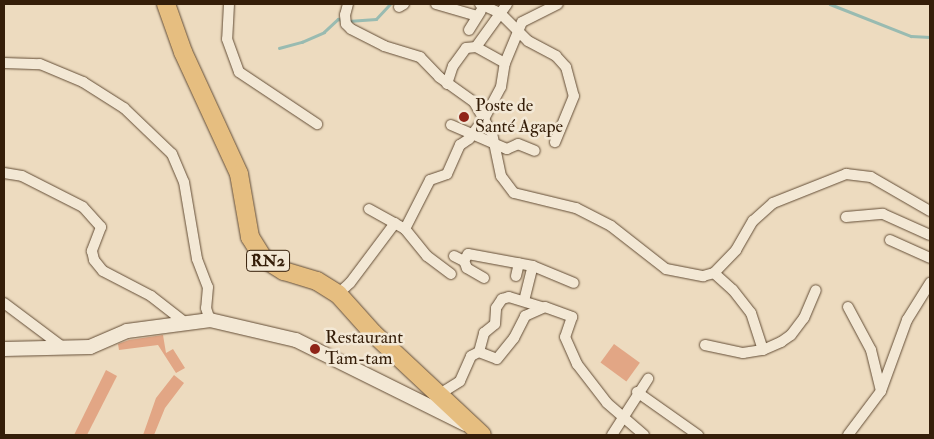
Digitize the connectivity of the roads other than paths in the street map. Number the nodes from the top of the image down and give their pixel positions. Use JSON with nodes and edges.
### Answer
{"nodes":[{"id":1,"x":166,"y":4,"type":"edge"},
{"id":2,"x":229,"y":4,"type":"edge"},
{"id":3,"x":348,"y":4,"type":"edge"},
{"id":4,"x":436,"y":4,"type":"edge"},
{"id":5,"x":508,"y":4,"type":"edge"},
{"id":6,"x":558,"y":4,"type":"edge"},
{"id":7,"x":482,"y":5,"type":"edge"},
{"id":8,"x":500,"y":13,"type":"junction"},
{"id":9,"x":478,"y":16,"type":"junction"},
{"id":10,"x":469,"y":30,"type":"dead end"},
{"id":11,"x":520,"y":32,"type":"junction"},
{"id":12,"x":476,"y":47,"type":"junction"},
{"id":13,"x":4,"y":62,"type":"edge"},
{"id":14,"x":504,"y":63,"type":"junction"},
{"id":15,"x":447,"y":84,"type":"junction"},
{"id":16,"x":485,"y":117,"type":"junction"},
{"id":17,"x":317,"y":124,"type":"dead end"},
{"id":18,"x":451,"y":125,"type":"dead end"},
{"id":19,"x":472,"y":136,"type":"junction"},
{"id":20,"x":555,"y":142,"type":"dead end"},
{"id":21,"x":494,"y":145,"type":"junction"},
{"id":22,"x":535,"y":151,"type":"dead end"},
{"id":23,"x":4,"y":173,"type":"edge"},
{"id":24,"x":369,"y":209,"type":"dead end"},
{"id":25,"x":930,"y":211,"type":"edge"},
{"id":26,"x":846,"y":217,"type":"dead end"},
{"id":27,"x":394,"y":223,"type":"junction"},
{"id":28,"x":405,"y":229,"type":"junction"},
{"id":29,"x":930,"y":235,"type":"edge"},
{"id":30,"x":890,"y":240,"type":"dead end"},
{"id":31,"x":454,"y":256,"type":"dead end"},
{"id":32,"x":930,"y":258,"type":"edge"},
{"id":33,"x":464,"y":261,"type":"junction"},
{"id":34,"x":519,"y":263,"type":"junction"},
{"id":35,"x":533,"y":266,"type":"junction"},
{"id":36,"x":714,"y":273,"type":"junction"},
{"id":37,"x":451,"y":274,"type":"dead end"},
{"id":38,"x":516,"y":276,"type":"dead end"},
{"id":39,"x":484,"y":278,"type":"dead end"},
{"id":40,"x":574,"y":283,"type":"dead end"},
{"id":41,"x":930,"y":283,"type":"edge"},
{"id":42,"x":816,"y":290,"type":"dead end"},
{"id":43,"x":338,"y":294,"type":"junction"},
{"id":44,"x":524,"y":300,"type":"junction"},
{"id":45,"x":4,"y":303,"type":"edge"},
{"id":46,"x":542,"y":307,"type":"junction"},
{"id":47,"x":848,"y":307,"type":"dead end"},
{"id":48,"x":210,"y":320,"type":"junction"},
{"id":49,"x":187,"y":324,"type":"junction"},
{"id":50,"x":705,"y":345,"type":"dead end"},
{"id":51,"x":64,"y":348,"type":"junction"},
{"id":52,"x":4,"y":349,"type":"edge"},
{"id":53,"x":763,"y":350,"type":"junction"},
{"id":54,"x":479,"y":352,"type":"junction"},
{"id":55,"x":648,"y":379,"type":"dead end"},
{"id":56,"x":637,"y":392,"type":"junction"},
{"id":57,"x":881,"y":392,"type":"junction"},
{"id":58,"x":438,"y":395,"type":"junction"},
{"id":59,"x":626,"y":417,"type":"junction"},
{"id":60,"x":477,"y":431,"type":"edge"},
{"id":61,"x":612,"y":435,"type":"edge"},
{"id":62,"x":644,"y":435,"type":"edge"},
{"id":63,"x":698,"y":435,"type":"edge"},
{"id":64,"x":848,"y":435,"type":"edge"}],
"edges":[{"from":1,"to":43,"type":"highway","number":"RN2"},
{"from":2,"to":17,"type":"street"},
{"from":3,"to":15,"type":"street"},
{"from":4,"to":9,"type":"street"},
{"from":5,"to":8,"type":"street"},
{"from":6,"to":11,"type":"street"},
{"from":7,"to":8,"type":"street"},
{"from":7,"to":9,"type":"street"},
{"from":8,"to":11,"type":"street"},
{"from":8,"to":12,"type":"street"},
{"from":9,"to":10,"type":"street"},
{"from":11,"to":14,"type":"street"},
{"from":11,"to":20,"type":"street"},
{"from":12,"to":14,"type":"street"},
{"from":12,"to":15,"type":"street"},
{"from":13,"to":48,"type":"street"},
{"from":14,"to":16,"type":"street"},
{"from":15,"to":16,"type":"street"},
{"from":16,"to":19,"type":"street"},
{"from":16,"to":21,"type":"street"},
{"from":18,"to":19,"type":"street"},
{"from":19,"to":21,"type":"street"},
{"from":19,"to":28,"type":"street"},
{"from":21,"to":22,"type":"street"},
{"from":21,"to":36,"type":"street"},
{"from":23,"to":49,"type":"street"},
{"from":24,"to":27,"type":"street"},
{"from":25,"to":36,"type":"street"},
{"from":26,"to":29,"type":"street"},
{"from":27,"to":28,"type":"street"},
{"from":27,"to":43,"type":"street"},
{"from":28,"to":37,"type":"street"},
{"from":30,"to":32,"type":"street"},
{"from":31,"to":33,"type":"street"},
{"from":33,"to":34,"type":"street"},
{"from":33,"to":39,"type":"street"},
{"from":34,"to":35,"type":"street"},
{"from":34,"to":38,"type":"street"},
{"from":35,"to":40,"type":"street"},
{"from":35,"to":44,"type":"street"},
{"from":36,"to":53,"type":"street"},
{"from":41,"to":57,"type":"street"},
{"from":42,"to":53,"type":"street"},
{"from":43,"to":58,"type":"highway","number":"RN2"},
{"from":44,"to":46,"type":"street"},
{"from":44,"to":54,"type":"street"},
{"from":45,"to":51,"type":"street"},
{"from":46,"to":54,"type":"street"},
{"from":46,"to":59,"type":"street"},
{"from":47,"to":57,"type":"street"},
{"from":48,"to":49,"type":"street"},
{"from":48,"to":60,"type":"street"},
{"from":49,"to":51,"type":"street"},
{"from":50,"to":53,"type":"street"},
{"from":51,"to":52,"type":"street"},
{"from":54,"to":58,"type":"street"},
{"from":55,"to":56,"type":"street"},
{"from":56,"to":59,"type":"street"},
{"from":56,"to":63,"type":"street"},
{"from":57,"to":64,"type":"street"},
{"from":58,"to":60,"type":"highway","number":"RN2"},
{"from":59,"to":61,"type":"street"},
{"from":59,"to":62,"type":"street"}]}
